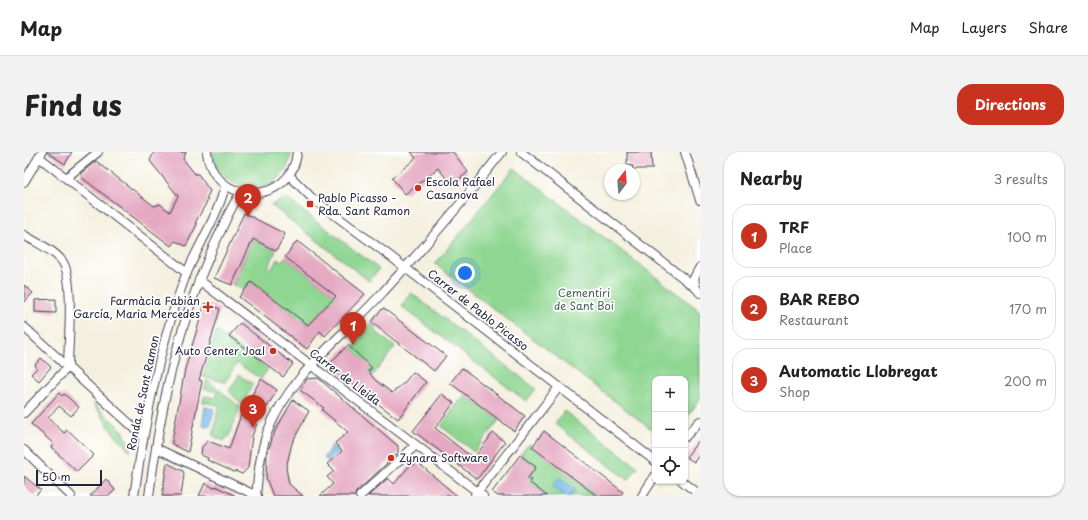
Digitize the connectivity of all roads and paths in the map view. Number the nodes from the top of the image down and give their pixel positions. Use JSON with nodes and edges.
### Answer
{"nodes":[{"id":1,"x":98,"y":152,"type":"edge"},
{"id":2,"x":207,"y":152,"type":"edge"},
{"id":3,"x":297,"y":152,"type":"edge"},
{"id":4,"x":502,"y":152,"type":"edge"},
{"id":5,"x":521,"y":152,"type":"edge"},
{"id":6,"x":685,"y":152,"type":"edge"},
{"id":7,"x":40,"y":155,"type":"edge"},
{"id":8,"x":288,"y":175,"type":"junction"},
{"id":9,"x":66,"y":178,"type":"junction"},
{"id":10,"x":24,"y":182,"type":"edge"},
{"id":11,"x":226,"y":186,"type":"junction"},
{"id":12,"x":241,"y":192,"type":"junction"},
{"id":13,"x":700,"y":198,"type":"edge"},
{"id":14,"x":24,"y":235,"type":"edge"},
{"id":15,"x":700,"y":267,"type":"edge"},
{"id":16,"x":405,"y":268,"type":"junction"},
{"id":17,"x":187,"y":273,"type":"junction"},
{"id":18,"x":199,"y":280,"type":"junction"},
{"id":19,"x":698,"y":290,"type":"edge"},
{"id":20,"x":24,"y":327,"type":"edge"},
{"id":21,"x":311,"y":365,"type":"junction"},
{"id":22,"x":68,"y":367,"type":"junction"},
{"id":23,"x":559,"y":387,"type":"junction"},
{"id":24,"x":24,"y":413,"type":"edge"},
{"id":25,"x":700,"y":421,"type":"edge"},
{"id":26,"x":688,"y":434,"type":"edge"},
{"id":27,"x":143,"y":436,"type":"junction"},
{"id":28,"x":416,"y":445,"type":"junction"},
{"id":29,"x":156,"y":448,"type":"junction"},
{"id":30,"x":24,"y":450,"type":"edge"},
{"id":31,"x":652,"y":459,"type":"edge"},
{"id":32,"x":652,"y":481,"type":"edge"},
{"id":33,"x":686,"y":484,"type":"edge"},
{"id":34,"x":65,"y":490,"type":"junction"},
{"id":35,"x":479,"y":495,"type":"edge"},
{"id":36,"x":700,"y":495,"type":"edge"},
{"id":37,"x":59,"y":496,"type":"edge"},
{"id":38,"x":72,"y":496,"type":"edge"},
{"id":39,"x":134,"y":496,"type":"edge"},
{"id":40,"x":149,"y":496,"type":"edge"},
{"id":41,"x":256,"y":496,"type":"edge"},
{"id":42,"x":360,"y":496,"type":"edge"},
{"id":43,"x":642,"y":496,"type":"edge"}],
"edges":[{"from":1,"to":9,"type":"street"},
{"from":2,"to":11,"type":"street"},
{"from":3,"to":8,"type":"street"},
{"from":4,"to":16,"type":"street"},
{"from":5,"to":19,"type":"street"},
{"from":6,"to":13,"type":"street"},
{"from":7,"to":9,"type":"street"},
{"from":7,"to":10,"type":"street"},
{"from":8,"to":12,"type":"street"},
{"from":8,"to":16,"type":"street","name":"Carrer de Pablo Picasso"},
{"from":9,"to":17,"type":"street"},
{"from":11,"to":12,"type":"street"},
{"from":11,"to":17,"type":"street","name":"Ronda de Sant Ramon"},
{"from":12,"to":18,"type":"street","name":"Ronda de Sant Ramon"},
{"from":14,"to":22,"type":"street"},
{"from":15,"to":19,"type":"street"},
{"from":16,"to":21,"type":"street"},
{"from":16,"to":23,"type":"street","name":"Carrer de Pablo Picasso"},
{"from":17,"to":27,"type":"street","name":"Ronda de Sant Ramon"},
{"from":18,"to":21,"type":"street","name":"Carrer de Lleida"},
{"from":18,"to":29,"type":"street","name":"Ronda de Sant Ramon"},
{"from":20,"to":22,"type":"street"},
{"from":21,"to":28,"type":"street","name":"Carrer de Lleida"},
{"from":21,"to":41,"type":"street"},
{"from":22,"to":24,"type":"street"},
{"from":22,"to":27,"type":"street"},
{"from":23,"to":31,"type":"street","name":"Carrer de Pablo Picasso"},
{"from":23,"to":35,"type":"street"},
{"from":25,"to":26,"type":"street"},
{"from":27,"to":39,"type":"street","name":"Ronda de Sant Ramon"},
{"from":28,"to":35,"type":"street","name":"Carrer de Lleida"},
{"from":28,"to":42,"type":"street"},
{"from":29,"to":40,"type":"street","name":"Ronda de Sant Ramon"},
{"from":29,"to":41,"type":"street"},
{"from":30,"to":34,"type":"street"},
{"from":32,"to":43,"type":"street"},
{"from":33,"to":36,"type":"street"},
{"from":34,"to":37,"type":"street"},
{"from":34,"to":38,"type":"street"}]}
